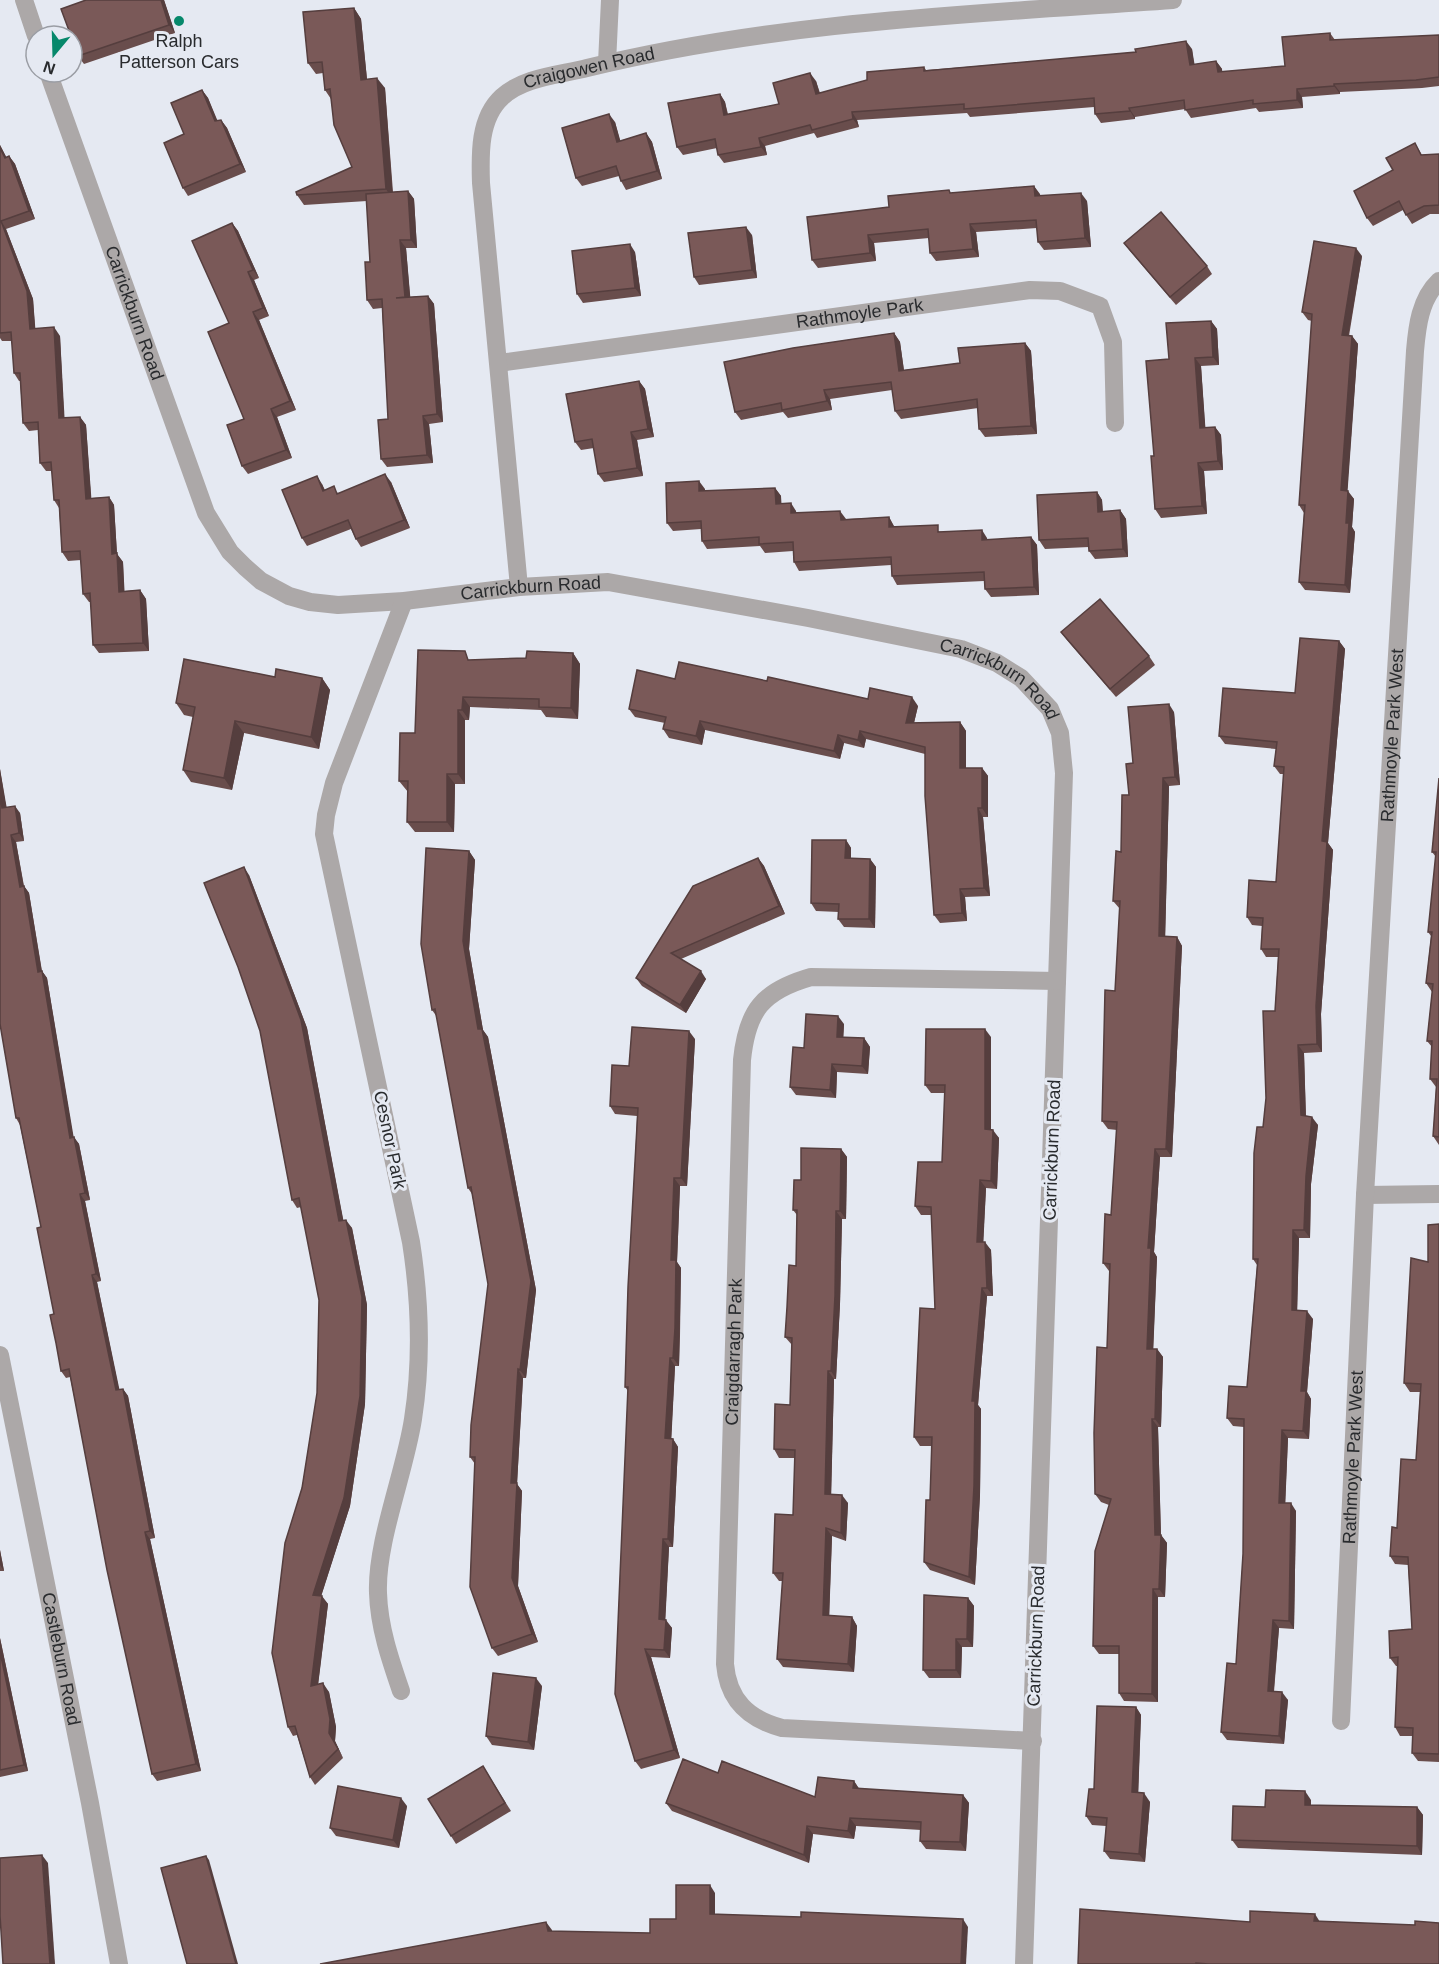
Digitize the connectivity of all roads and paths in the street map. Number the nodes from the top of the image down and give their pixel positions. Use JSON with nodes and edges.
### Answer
{"nodes":[{"id":1,"x":24,"y":0,"type":"edge"},
{"id":2,"x":610,"y":0,"type":"edge"},
{"id":3,"x":1173,"y":0,"type":"edge"},
{"id":4,"x":32,"y":24,"type":"edge"},
{"id":5,"x":607,"y":63,"type":"junction"},
{"id":6,"x":52,"y":84,"type":"edge"},
{"id":7,"x":1439,"y":281,"type":"edge"},
{"id":8,"x":499,"y":363,"type":"junction"},
{"id":9,"x":1115,"y":423,"type":"dead end"},
{"id":10,"x":519,"y":587,"type":"junction"},
{"id":11,"x":404,"y":601,"type":"junction"},
{"id":12,"x":1057,"y":981,"type":"junction"},
{"id":13,"x":1439,"y":1194,"type":"edge"},
{"id":14,"x":1365,"y":1195,"type":"junction"},
{"id":15,"x":0,"y":1355,"type":"edge"},
{"id":16,"x":401,"y":1691,"type":"dead end"},
{"id":17,"x":1341,"y":1721,"type":"dead end"},
{"id":18,"x":1033,"y":1741,"type":"junction"},
{"id":19,"x":119,"y":1964,"type":"edge"},
{"id":20,"x":1024,"y":1964,"type":"edge"}],
"edges":[{"from":1,"to":4,"type":"street"},
{"from":2,"to":5,"type":"street"},
{"from":3,"to":5,"type":"street","name":"Craigowen Road"},
{"from":5,"to":8,"type":"street","name":"Craigowen Road"},
{"from":6,"to":11,"type":"street","name":"Carrickburn Road"},
{"from":7,"to":14,"type":"street","name":"Rathmoyle Park West"},
{"from":8,"to":9,"type":"street","name":"Rathmoyle Park"},
{"from":8,"to":10,"type":"street","name":"Craigowen Road"},
{"from":10,"to":11,"type":"street","name":"Carrickburn Road"},
{"from":10,"to":12,"type":"street","name":"Carrickburn Road"},
{"from":11,"to":16,"type":"street","name":"Cesnor Park"},
{"from":12,"to":18,"type":"street","name":"Carrickburn Road"},
{"from":12,"to":18,"type":"street","name":"Craigdarragh Park"},
{"from":13,"to":14,"type":"street"},
{"from":14,"to":17,"type":"street","name":"Rathmoyle Park West"},
{"from":15,"to":19,"type":"street","name":"Castleburn Road"},
{"from":18,"to":20,"type":"street","name":"Carrickburn Road"}]}
